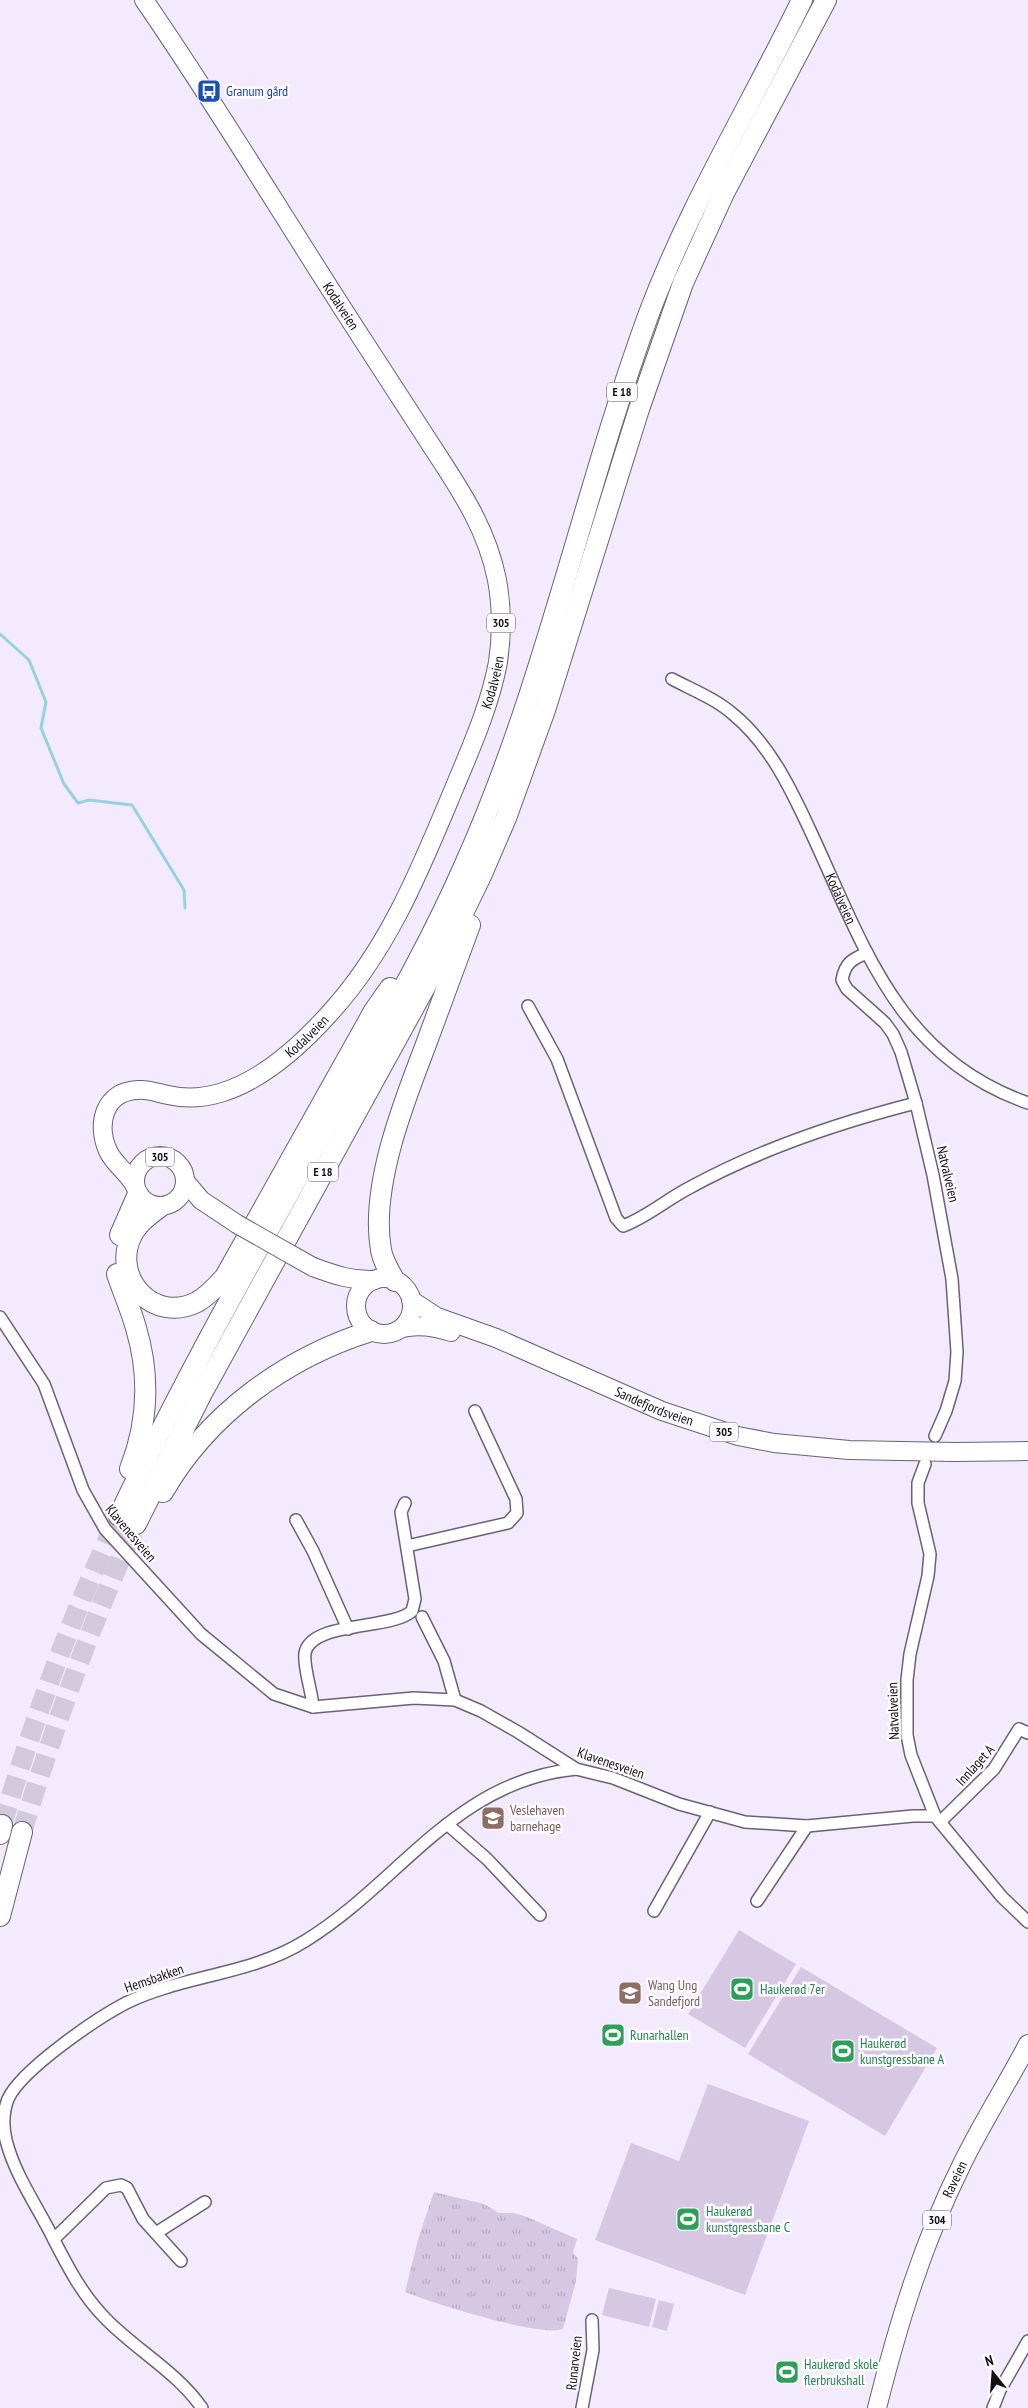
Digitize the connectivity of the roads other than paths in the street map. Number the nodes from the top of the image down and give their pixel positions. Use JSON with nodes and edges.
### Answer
{"nodes":[{"id":1,"x":144,"y":0,"type":"edge"},
{"id":2,"x":802,"y":0,"type":"edge"},
{"id":3,"x":826,"y":0,"type":"edge"},
{"id":4,"x":672,"y":679,"type":"dead end"},
{"id":5,"x":506,"y":818,"type":"junction"},
{"id":6,"x":464,"y":868,"type":"junction"},
{"id":7,"x":867,"y":952,"type":"junction"},
{"id":8,"x":528,"y":1006,"type":"dead end"},
{"id":9,"x":916,"y":1103,"type":"junction"},
{"id":10,"x":1028,"y":1103,"type":"edge"},
{"id":11,"x":104,"y":1141,"type":"junction"},
{"id":12,"x":152,"y":1158,"type":"junction"},
{"id":13,"x":185,"y":1181,"type":"junction"},
{"id":14,"x":137,"y":1190,"type":"junction"},
{"id":15,"x":166,"y":1205,"type":"junction"},
{"id":16,"x":237,"y":1224,"type":"junction"},
{"id":17,"x":313,"y":1267,"type":"junction"},
{"id":18,"x":385,"y":1280,"type":"junction"},
{"id":19,"x":411,"y":1300,"type":"junction"},
{"id":20,"x":356,"y":1304,"type":"junction"},
{"id":21,"x":0,"y":1317,"type":"edge"},
{"id":22,"x":402,"y":1328,"type":"junction"},
{"id":23,"x":371,"y":1332,"type":"junction"},
{"id":24,"x":556,"y":1365,"type":"junction"},
{"id":25,"x":475,"y":1411,"type":"dead end"},
{"id":26,"x":935,"y":1436,"type":"dead end"},
{"id":27,"x":1028,"y":1443,"type":"edge"},
{"id":28,"x":904,"y":1450,"type":"junction"},
{"id":29,"x":1028,"y":1451,"type":"edge"},
{"id":30,"x":925,"y":1464,"type":"dead end"},
{"id":31,"x":406,"y":1503,"type":"dead end"},
{"id":32,"x":128,"y":1520,"type":"junction"},
{"id":33,"x":296,"y":1520,"type":"dead end"},
{"id":34,"x":407,"y":1546,"type":"junction"},
{"id":35,"x":422,"y":1617,"type":"dead end"},
{"id":36,"x":348,"y":1628,"type":"junction"},
{"id":37,"x":455,"y":1700,"type":"junction"},
{"id":38,"x":313,"y":1707,"type":"junction"},
{"id":39,"x":1028,"y":1733,"type":"edge"},
{"id":40,"x":576,"y":1769,"type":"junction"},
{"id":41,"x":710,"y":1812,"type":"junction"},
{"id":42,"x":938,"y":1819,"type":"junction"},
{"id":43,"x":447,"y":1824,"type":"junction"},
{"id":44,"x":806,"y":1826,"type":"junction"},
{"id":45,"x":22,"y":1832,"type":"tunnel mouth"},
{"id":46,"x":757,"y":1901,"type":"dead end"},
{"id":47,"x":654,"y":1911,"type":"dead end"},
{"id":48,"x":540,"y":1915,"type":"dead end"},
{"id":49,"x":0,"y":1916,"type":"edge"},
{"id":50,"x":1028,"y":1922,"type":"edge"},
{"id":51,"x":1026,"y":2052,"type":"edge"},
{"id":52,"x":5,"y":2095,"type":"edge"},
{"id":53,"x":205,"y":2202,"type":"dead end"},
{"id":54,"x":156,"y":2233,"type":"junction"},
{"id":55,"x":54,"y":2239,"type":"junction"},
{"id":56,"x":181,"y":2261,"type":"dead end"},
{"id":57,"x":592,"y":2320,"type":"dead end"},
{"id":58,"x":1028,"y":2341,"type":"edge"},
{"id":59,"x":202,"y":2408,"type":"edge"},
{"id":60,"x":582,"y":2408,"type":"edge"},
{"id":61,"x":877,"y":2408,"type":"edge"},
{"id":62,"x":993,"y":2408,"type":"edge"}],
"edges":[{"from":1,"to":11,"type":"main road","name":"Kodalveien","number":"305"},
{"from":2,"to":6,"type":"highway","number":"E 18"},
{"from":3,"to":5,"type":"highway","number":"E 18"},
{"from":4,"to":7,"type":"street","name":"Kodalveien"},
{"from":5,"to":18,"type":"highway"},
{"from":5,"to":32,"type":"highway","number":"E 18"},
{"from":6,"to":15,"type":"highway","number":"E 18"},
{"from":6,"to":32,"type":"highway","number":"E 18"},
{"from":7,"to":9,"type":"street","name":"Natvalveien"},
{"from":7,"to":10,"type":"street","name":"Kodalveien"},
{"from":8,"to":9,"type":"street"},
{"from":9,"to":26,"type":"street","name":"Natvalveien"},
{"from":11,"to":12,"type":"main road","number":"305"},
{"from":11,"to":14,"type":"main road","name":"Kodalveien","number":"305"},
{"from":12,"to":13,"type":"main road","number":"305"},
{"from":12,"to":14,"type":"main road","number":"305"},
{"from":13,"to":15,"type":"main road","number":"305"},
{"from":13,"to":16,"type":"main road","number":"305"},
{"from":14,"to":15,"type":"main road","number":"305"},
{"from":14,"to":32,"type":"highway"},
{"from":15,"to":16,"type":"main road","number":"305"},
{"from":16,"to":17,"type":"main road","number":"305","bridge":true},
{"from":17,"to":18,"type":"main road","number":"305"},
{"from":17,"to":20,"type":"main road","number":"305"},
{"from":18,"to":19,"type":"main road","number":"305"},
{"from":18,"to":20,"type":"main road"},
{"from":19,"to":22,"type":"main road"},
{"from":19,"to":24,"type":"main road","name":"Sandefjordsveien","number":"305"},
{"from":20,"to":23,"type":"main road","number":"305"},
{"from":21,"to":38,"type":"street","name":"Klavenesveien"},
{"from":22,"to":23,"type":"main road","number":"305"},
{"from":22,"to":24,"type":"main road","name":"Sandefjordsveien","number":"305"},
{"from":23,"to":32,"type":"highway"},
{"from":24,"to":28,"type":"main road","name":"Sandefjordsveien","number":"305"},
{"from":25,"to":34,"type":"street"},
{"from":27,"to":28,"type":"main road","name":"Sandefjordsveien","number":"305"},
{"from":28,"to":29,"type":"main road","name":"Sandefjordsveien","number":"305"},
{"from":30,"to":42,"type":"street","name":"Natvalveien"},
{"from":31,"to":34,"type":"street"},
{"from":33,"to":36,"type":"street"},
{"from":34,"to":36,"type":"street"},
{"from":35,"to":37,"type":"street"},
{"from":36,"to":38,"type":"street"},
{"from":37,"to":38,"type":"street","name":"Klavenesveien"},
{"from":37,"to":40,"type":"street","name":"Klavenesveien"},
{"from":39,"to":42,"type":"street","name":"Innlaget A"},
{"from":40,"to":41,"type":"street","name":"Klavenesveien"},
{"from":40,"to":43,"type":"street","name":"Hemsbakken"},
{"from":41,"to":44,"type":"street","name":"Klavenesveien"},
{"from":41,"to":47,"type":"street"},
{"from":42,"to":44,"type":"street","name":"Klavenesveien"},
{"from":42,"to":50,"type":"street","name":"Natvalveien"},
{"from":43,"to":48,"type":"street"},
{"from":43,"to":52,"type":"street","name":"Hemsbakken"},
{"from":44,"to":46,"type":"street"},
{"from":45,"to":49,"type":"highway"},
{"from":51,"to":61,"type":"main road","name":"Raveien","number":"304"},
{"from":52,"to":55,"type":"street","name":"Hemsbakken"},
{"from":53,"to":54,"type":"street"},
{"from":54,"to":55,"type":"street"},
{"from":54,"to":56,"type":"street"},
{"from":55,"to":59,"type":"street","name":"Hemsbakken"},
{"from":57,"to":60,"type":"street","name":"Runarveien"},
{"from":58,"to":62,"type":"street"}]}
